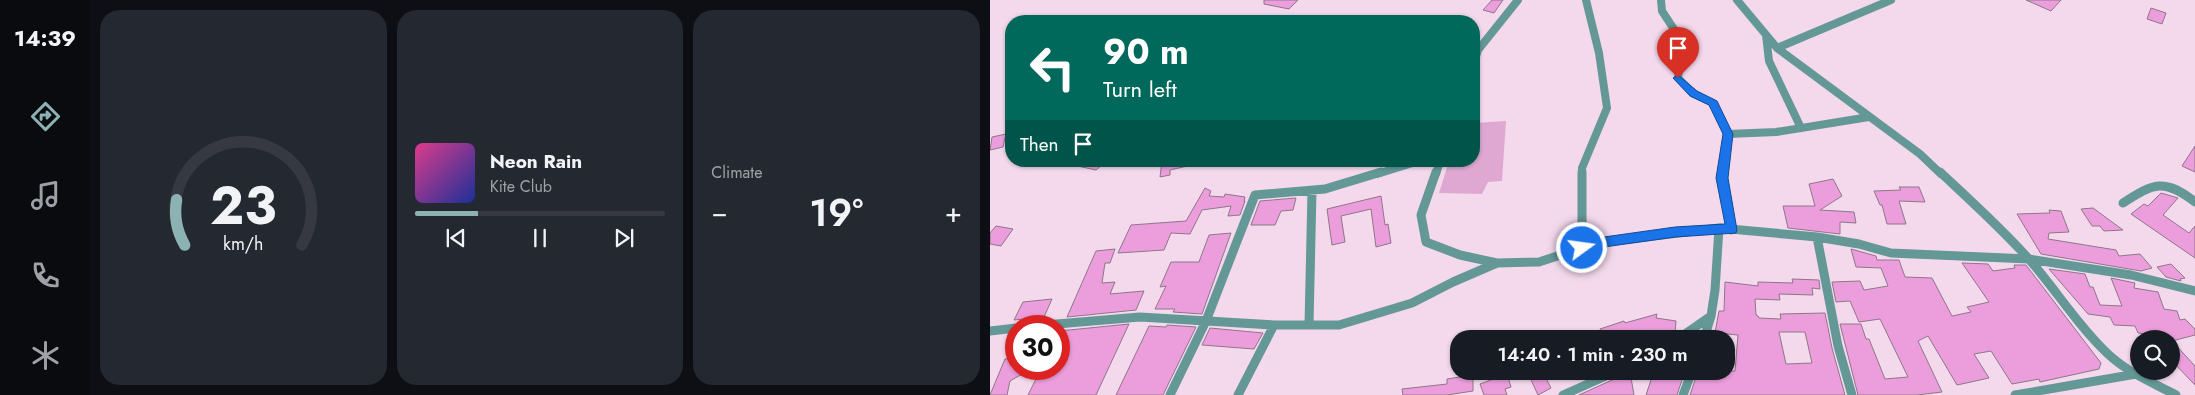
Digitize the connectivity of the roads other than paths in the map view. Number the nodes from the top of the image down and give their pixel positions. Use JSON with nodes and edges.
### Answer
{"nodes":[{"id":1,"x":1518,"y":0,"type":"edge"},
{"id":2,"x":1586,"y":0,"type":"edge"},
{"id":3,"x":1661,"y":0,"type":"edge"},
{"id":4,"x":1737,"y":0,"type":"edge"},
{"id":5,"x":1892,"y":0,"type":"edge"},
{"id":6,"x":1766,"y":34,"type":"junction"},
{"id":7,"x":1480,"y":48,"type":"edge"},
{"id":8,"x":1778,"y":48,"type":"junction"},
{"id":9,"x":1869,"y":117,"type":"junction"},
{"id":10,"x":1802,"y":128,"type":"junction"},
{"id":11,"x":1728,"y":134,"type":"junction"},
{"id":12,"x":1398,"y":167,"type":"edge"},
{"id":13,"x":1438,"y":167,"type":"edge"},
{"id":14,"x":1312,"y":191,"type":"junction"},
{"id":15,"x":2195,"y":202,"type":"edge"},
{"id":16,"x":2123,"y":203,"type":"dead end"},
{"id":17,"x":1719,"y":228,"type":"junction"},
{"id":18,"x":1731,"y":230,"type":"junction"},
{"id":19,"x":1817,"y":237,"type":"junction"},
{"id":20,"x":1582,"y":248,"type":"junction"},
{"id":21,"x":2029,"y":258,"type":"junction"},
{"id":22,"x":1497,"y":263,"type":"junction"},
{"id":23,"x":2194,"y":289,"type":"edge"},
{"id":24,"x":1711,"y":316,"type":"junction"},
{"id":25,"x":1206,"y":321,"type":"junction"},
{"id":26,"x":1070,"y":323,"type":"edge"},
{"id":27,"x":1274,"y":325,"type":"junction"},
{"id":28,"x":1309,"y":326,"type":"junction"},
{"id":29,"x":1005,"y":329,"type":"edge"},
{"id":30,"x":1691,"y":330,"type":"edge"},
{"id":31,"x":1707,"y":330,"type":"edge"},
{"id":32,"x":990,"y":331,"type":"edge"},
{"id":33,"x":2130,"y":370,"type":"edge"},
{"id":34,"x":2130,"y":375,"type":"edge"},
{"id":35,"x":1597,"y":380,"type":"edge"},
{"id":36,"x":1689,"y":380,"type":"edge"},
{"id":37,"x":2147,"y":380,"type":"edge"},
{"id":38,"x":1170,"y":395,"type":"edge"},
{"id":39,"x":1238,"y":395,"type":"edge"},
{"id":40,"x":1563,"y":395,"type":"edge"},
{"id":41,"x":1683,"y":395,"type":"edge"},
{"id":42,"x":1852,"y":395,"type":"edge"},
{"id":43,"x":2014,"y":395,"type":"edge"},
{"id":44,"x":2176,"y":395,"type":"edge"}],
"edges":[{"from":1,"to":7,"type":"street"},
{"from":2,"to":20,"type":"street"},
{"from":3,"to":11,"type":"street"},
{"from":4,"to":6,"type":"street"},
{"from":5,"to":8,"type":"street"},
{"from":6,"to":8,"type":"street"},
{"from":6,"to":10,"type":"street"},
{"from":8,"to":9,"type":"street"},
{"from":9,"to":10,"type":"street"},
{"from":9,"to":21,"type":"street"},
{"from":10,"to":11,"type":"street"},
{"from":11,"to":18,"type":"street"},
{"from":12,"to":14,"type":"street"},
{"from":13,"to":22,"type":"street"},
{"from":14,"to":25,"type":"street"},
{"from":14,"to":28,"type":"street"},
{"from":15,"to":16,"type":"street"},
{"from":17,"to":18,"type":"street"},
{"from":17,"to":20,"type":"street"},
{"from":17,"to":24,"type":"street"},
{"from":18,"to":19,"type":"street"},
{"from":19,"to":21,"type":"street"},
{"from":19,"to":42,"type":"street"},
{"from":20,"to":22,"type":"street"},
{"from":21,"to":23,"type":"street"},
{"from":21,"to":33,"type":"street"},
{"from":22,"to":28,"type":"street"},
{"from":24,"to":30,"type":"street"},
{"from":24,"to":31,"type":"street"},
{"from":25,"to":26,"type":"street"},
{"from":25,"to":27,"type":"street"},
{"from":25,"to":38,"type":"street"},
{"from":27,"to":28,"type":"street"},
{"from":27,"to":39,"type":"street"},
{"from":29,"to":32,"type":"street"},
{"from":34,"to":43,"type":"street"},
{"from":35,"to":40,"type":"street"},
{"from":36,"to":41,"type":"street"},
{"from":37,"to":44,"type":"street"}]}
